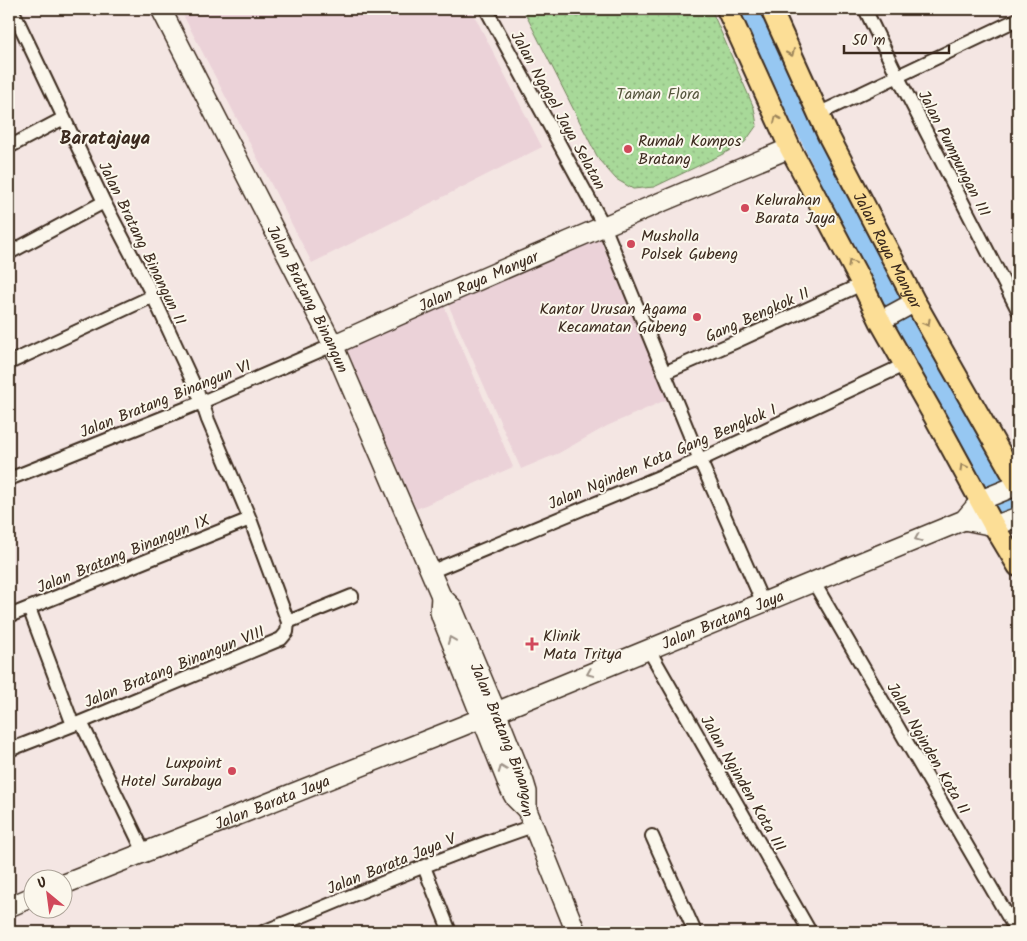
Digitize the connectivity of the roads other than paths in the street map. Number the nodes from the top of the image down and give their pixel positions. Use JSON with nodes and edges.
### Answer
{"nodes":[{"id":1,"x":12,"y":9,"type":"edge"},
{"id":2,"x":161,"y":9,"type":"edge"},
{"id":3,"x":486,"y":9,"type":"edge"},
{"id":4,"x":727,"y":9,"type":"edge"},
{"id":5,"x":771,"y":9,"type":"edge"},
{"id":6,"x":865,"y":9,"type":"edge"},
{"id":7,"x":1018,"y":19,"type":"edge"},
{"id":8,"x":14,"y":26,"type":"edge"},
{"id":9,"x":898,"y":77,"type":"junction"},
{"id":10,"x":818,"y":114,"type":"junction"},
{"id":11,"x":64,"y":118,"type":"junction"},
{"id":12,"x":9,"y":147,"type":"edge"},
{"id":13,"x":790,"y":148,"type":"junction"},
{"id":14,"x":104,"y":202,"type":"junction"},
{"id":15,"x":604,"y":226,"type":"junction"},
{"id":16,"x":9,"y":253,"type":"edge"},
{"id":17,"x":862,"y":284,"type":"junction"},
{"id":18,"x":153,"y":296,"type":"junction"},
{"id":19,"x":1018,"y":310,"type":"edge"},
{"id":20,"x":897,"y":312,"type":"junction"},
{"id":21,"x":333,"y":346,"type":"junction"},
{"id":22,"x":9,"y":364,"type":"edge"},
{"id":23,"x":904,"y":365,"type":"junction"},
{"id":24,"x":664,"y":373,"type":"junction"},
{"id":25,"x":202,"y":402,"type":"junction"},
{"id":26,"x":700,"y":460,"type":"junction"},
{"id":27,"x":9,"y":479,"type":"edge"},
{"id":28,"x":1005,"y":490,"type":"edge"},
{"id":29,"x":1018,"y":517,"type":"edge"},
{"id":30,"x":250,"y":519,"type":"junction"},
{"id":31,"x":964,"y":520,"type":"junction"},
{"id":32,"x":994,"y":526,"type":"junction"},
{"id":33,"x":1018,"y":566,"type":"edge"},
{"id":34,"x":430,"y":572,"type":"junction"},
{"id":35,"x":814,"y":581,"type":"junction"},
{"id":36,"x":352,"y":596,"type":"dead end"},
{"id":37,"x":763,"y":603,"type":"junction"},
{"id":38,"x":29,"y":608,"type":"junction"},
{"id":39,"x":9,"y":616,"type":"edge"},
{"id":40,"x":288,"y":622,"type":"junction"},
{"id":41,"x":649,"y":650,"type":"junction"},
{"id":42,"x":489,"y":715,"type":"junction"},
{"id":43,"x":77,"y":723,"type":"junction"},
{"id":44,"x":9,"y":750,"type":"edge"},
{"id":45,"x":530,"y":818,"type":"junction"},
{"id":46,"x":652,"y":836,"type":"dead end"},
{"id":47,"x":144,"y":852,"type":"junction"},
{"id":48,"x":424,"y":867,"type":"junction"},
{"id":49,"x":72,"y":881,"type":"edge"},
{"id":50,"x":22,"y":901,"type":"edge"},
{"id":51,"x":9,"y":907,"type":"edge"},
{"id":52,"x":263,"y":932,"type":"edge"},
{"id":53,"x":450,"y":932,"type":"edge"},
{"id":54,"x":576,"y":932,"type":"edge"},
{"id":55,"x":695,"y":932,"type":"edge"},
{"id":56,"x":810,"y":932,"type":"edge"},
{"id":57,"x":1017,"y":932,"type":"edge"}],
"edges":[{"from":1,"to":8,"type":"street","name":"Jalan Bratang Binangun II"},
{"from":2,"to":21,"type":"street","name":"Jalan Bratang Binangun"},
{"from":3,"to":15,"type":"street","name":"Jalan Ngagel Jaya Selatan"},
{"from":13,"to":4,"type":"main road","name":"Jalan Raya Manyar","one_way":true},
{"from":5,"to":10,"type":"main road","name":"Jalan Raya Manyar","one_way":true},
{"from":6,"to":9,"type":"street","name":"Jalan Pumpungan III"},
{"from":7,"to":9,"type":"street"},
{"from":8,"to":11,"type":"street","name":"Jalan Bratang Binangun II"},
{"from":9,"to":10,"type":"street"},
{"from":9,"to":19,"type":"street","name":"Jalan Pumpungan III"},
{"from":10,"to":20,"type":"main road","name":"Jalan Raya Manyar"},
{"from":11,"to":12,"type":"street"},
{"from":11,"to":14,"type":"street","name":"Jalan Bratang Binangun II"},
{"from":13,"to":15,"type":"street","name":"Jalan Raya Manyar"},
{"from":17,"to":13,"type":"main road","name":"Jalan Raya Manyar","one_way":true},
{"from":14,"to":16,"type":"street"},
{"from":14,"to":18,"type":"street","name":"Jalan Bratang Binangun II"},
{"from":15,"to":21,"type":"street","name":"Jalan Raya Manyar"},
{"from":15,"to":24,"type":"street","name":"Jalan Ngagel Jaya Selatan"},
{"from":17,"to":20,"type":"main road","name":"Jalan Raya Manyar"},
{"from":17,"to":24,"type":"street","name":"Gang Bengkok II"},
{"from":18,"to":22,"type":"street"},
{"from":18,"to":25,"type":"street","name":"Jalan Bratang Binangun II"},
{"from":20,"to":23,"type":"main road","name":"Jalan Raya Manyar"},
{"from":20,"to":28,"type":"main road","name":"Jalan Raya Manyar","one_way":true},
{"from":21,"to":25,"type":"street","name":"Jalan Bratang Binangun VI"},
{"from":21,"to":34,"type":"street","name":"Jalan Bratang Binangun"},
{"from":23,"to":26,"type":"street","name":"Jalan Nginden Kota Gang Bengkok I"},
{"from":28,"to":23,"type":"main road","name":"Jalan Raya Manyar","one_way":true},
{"from":24,"to":26,"type":"street","name":"Jalan Ngagel Jaya Selatan"},
{"from":25,"to":27,"type":"street","name":"Jalan Bratang Binangun VI"},
{"from":25,"to":30,"type":"street"},
{"from":26,"to":34,"type":"street","name":"Jalan Nginden Kota Gang Bengkok I"},
{"from":26,"to":37,"type":"street","name":"Jalan Ngagel Jaya Selatan"},
{"from":28,"to":31,"type":"street","name":"Jalan Bratang Jaya"},
{"from":28,"to":32,"type":"main road","name":"Jalan Raya Manyar"},
{"from":29,"to":32,"type":"street"},
{"from":30,"to":38,"type":"street","name":"Jalan Bratang Binangun IX"},
{"from":30,"to":40,"type":"street"},
{"from":31,"to":32,"type":"street"},
{"from":31,"to":35,"type":"street","name":"Jalan Bratang Jaya","one_way":true},
{"from":32,"to":33,"type":"main road","name":"Jalan Raya Manyar"},
{"from":34,"to":42,"type":"street","name":"Jalan Bratang Binangun"},
{"from":35,"to":37,"type":"street","name":"Jalan Bratang Jaya"},
{"from":35,"to":57,"type":"street","name":"Jalan Nginden Kota II"},
{"from":36,"to":40,"type":"street"},
{"from":37,"to":41,"type":"street","name":"Jalan Bratang Jaya"},
{"from":38,"to":39,"type":"street","name":"Jalan Bratang Binangun IX"},
{"from":38,"to":43,"type":"street"},
{"from":40,"to":43,"type":"street","name":"Jalan Bratang Binangun VIII"},
{"from":41,"to":42,"type":"street","name":"Jalan Bratang Jaya","one_way":true},
{"from":41,"to":56,"type":"street","name":"Jalan Nginden Kota III"},
{"from":42,"to":45,"type":"street","name":"Jalan Bratang Binangun"},
{"from":42,"to":47,"type":"street","name":"Jalan Barata Jaya"},
{"from":43,"to":44,"type":"street","name":"Jalan Bratang Binangun VIII"},
{"from":43,"to":47,"type":"street"},
{"from":45,"to":48,"type":"street","name":"Jalan Barata Jaya V"},
{"from":45,"to":54,"type":"street","name":"Jalan Bratang Binangun"},
{"from":46,"to":55,"type":"street"},
{"from":47,"to":49,"type":"street","name":"Jalan Barata Jaya"},
{"from":48,"to":52,"type":"street","name":"Jalan Barata Jaya V"},
{"from":48,"to":53,"type":"street"},
{"from":50,"to":51,"type":"street"}]}
